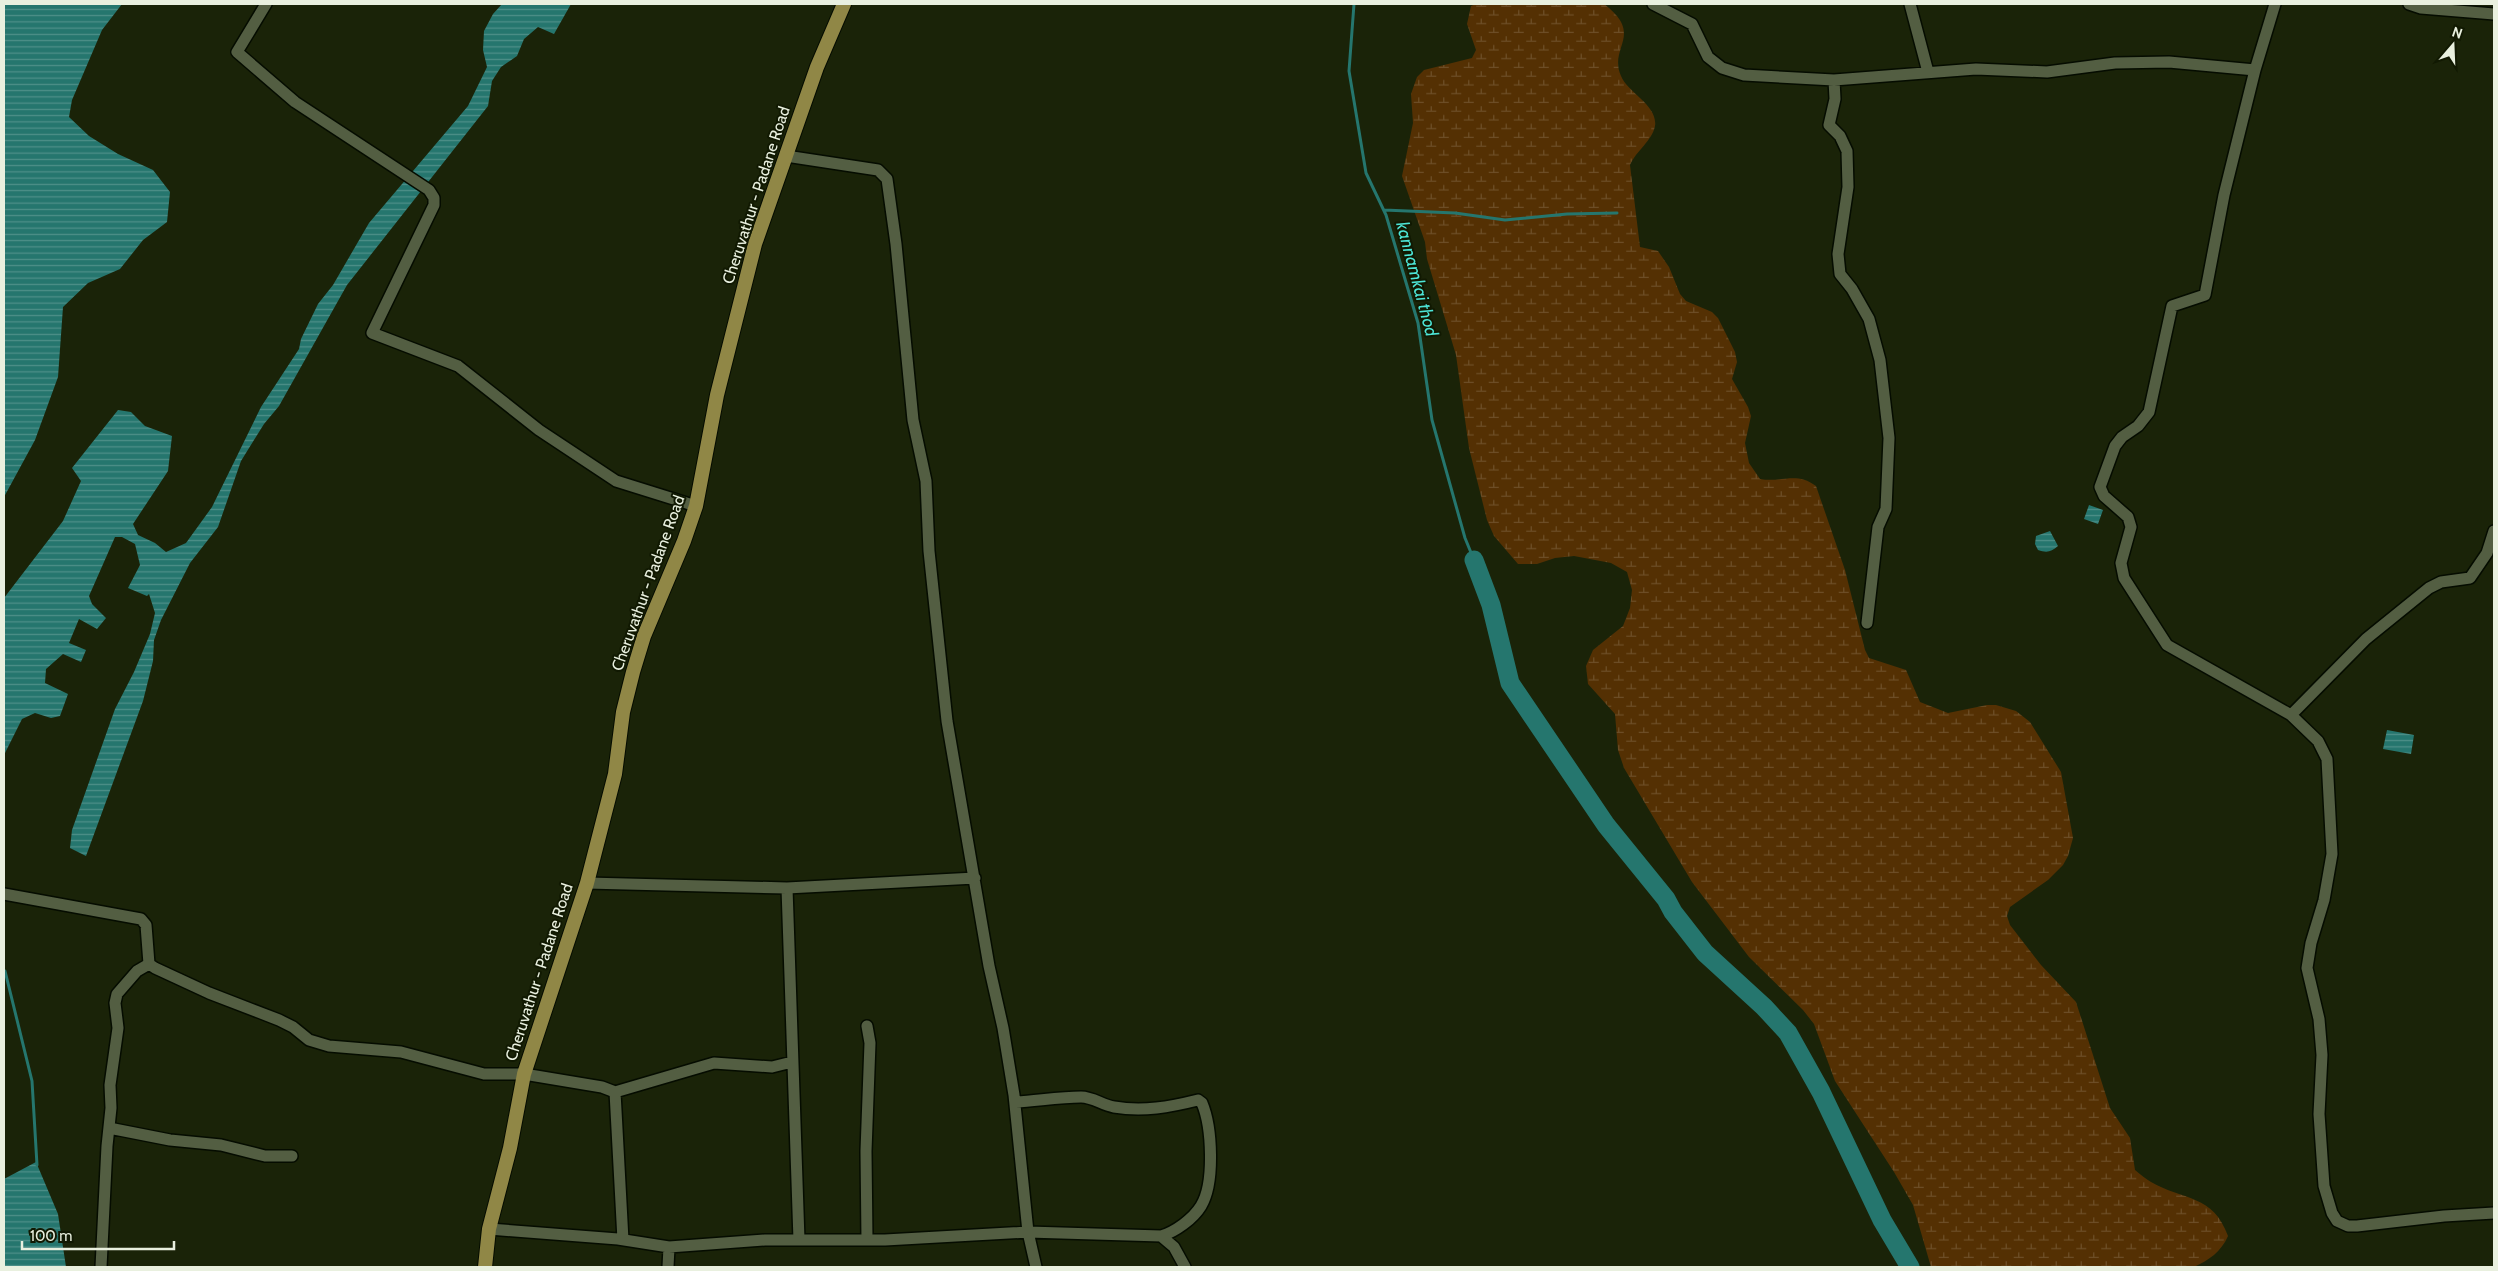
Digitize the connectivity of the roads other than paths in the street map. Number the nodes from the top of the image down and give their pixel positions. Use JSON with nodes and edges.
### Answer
{"nodes":[{"id":1,"x":266,"y":4,"type":"edge"},
{"id":2,"x":844,"y":4,"type":"edge"},
{"id":3,"x":1910,"y":4,"type":"edge"},
{"id":4,"x":2275,"y":4,"type":"edge"},
{"id":5,"x":2409,"y":4,"type":"edge"},
{"id":6,"x":1657,"y":5,"type":"edge"},
{"id":7,"x":2494,"y":14,"type":"edge"},
{"id":8,"x":2255,"y":70,"type":"junction"},
{"id":9,"x":1928,"y":72,"type":"junction"},
{"id":10,"x":1834,"y":80,"type":"junction"},
{"id":11,"x":786,"y":156,"type":"junction"},
{"id":12,"x":696,"y":506,"type":"junction"},
{"id":13,"x":2494,"y":531,"type":"edge"},
{"id":14,"x":1867,"y":623,"type":"dead end"},
{"id":15,"x":2291,"y":715,"type":"junction"},
{"id":16,"x":975,"y":878,"type":"junction"},
{"id":17,"x":587,"y":883,"type":"junction"},
{"id":18,"x":787,"y":888,"type":"junction"},
{"id":19,"x":4,"y":894,"type":"edge"},
{"id":20,"x":149,"y":964,"type":"junction"},
{"id":21,"x":868,"y":1026,"type":"dead end"},
{"id":22,"x":792,"y":1062,"type":"junction"},
{"id":23,"x":524,"y":1074,"type":"junction"},
{"id":24,"x":615,"y":1092,"type":"junction"},
{"id":25,"x":1015,"y":1102,"type":"junction"},
{"id":26,"x":109,"y":1128,"type":"junction"},
{"id":27,"x":292,"y":1156,"type":"dead end"},
{"id":28,"x":2494,"y":1213,"type":"edge"},
{"id":29,"x":489,"y":1229,"type":"junction"},
{"id":30,"x":1028,"y":1232,"type":"junction"},
{"id":31,"x":1161,"y":1236,"type":"junction"},
{"id":32,"x":623,"y":1240,"type":"junction"},
{"id":33,"x":799,"y":1240,"type":"junction"},
{"id":34,"x":867,"y":1240,"type":"junction"},
{"id":35,"x":669,"y":1247,"type":"junction"},
{"id":36,"x":101,"y":1267,"type":"edge"},
{"id":37,"x":485,"y":1267,"type":"edge"},
{"id":38,"x":668,"y":1267,"type":"edge"},
{"id":39,"x":1036,"y":1267,"type":"edge"},
{"id":40,"x":1186,"y":1267,"type":"edge"}],
"edges":[{"from":1,"to":12,"type":"street"},
{"from":2,"to":11,"type":"main road","name":"Cheruvathur - Padane Road"},
{"from":3,"to":9,"type":"street"},
{"from":4,"to":8,"type":"street"},
{"from":5,"to":7,"type":"street"},
{"from":6,"to":10,"type":"street"},
{"from":8,"to":9,"type":"street"},
{"from":8,"to":15,"type":"street"},
{"from":9,"to":10,"type":"street"},
{"from":10,"to":14,"type":"street"},
{"from":11,"to":12,"type":"main road","name":"Cheruvathur - Padane Road"},
{"from":11,"to":16,"type":"street"},
{"from":12,"to":17,"type":"main road","name":"Cheruvathur - Padane Road"},
{"from":13,"to":15,"type":"street"},
{"from":15,"to":28,"type":"street"},
{"from":16,"to":18,"type":"street"},
{"from":16,"to":25,"type":"street"},
{"from":17,"to":18,"type":"street"},
{"from":17,"to":23,"type":"main road","name":"Cheruvathur - Padane Road"},
{"from":18,"to":22,"type":"street"},
{"from":19,"to":20,"type":"street"},
{"from":20,"to":23,"type":"street"},
{"from":20,"to":26,"type":"street"},
{"from":21,"to":34,"type":"street"},
{"from":22,"to":24,"type":"street"},
{"from":22,"to":33,"type":"street"},
{"from":23,"to":24,"type":"street"},
{"from":23,"to":29,"type":"main road","name":"Cheruvathur - Padane Road"},
{"from":24,"to":32,"type":"street"},
{"from":25,"to":30,"type":"street"},
{"from":25,"to":31,"type":"street"},
{"from":26,"to":27,"type":"street"},
{"from":26,"to":36,"type":"street"},
{"from":29,"to":32,"type":"street"},
{"from":29,"to":37,"type":"main road","name":"Cheruvathur - Padane Road"},
{"from":30,"to":31,"type":"street"},
{"from":30,"to":34,"type":"street"},
{"from":30,"to":39,"type":"street"},
{"from":31,"to":40,"type":"street"},
{"from":32,"to":35,"type":"street"},
{"from":33,"to":34,"type":"street"},
{"from":33,"to":35,"type":"street"},
{"from":35,"to":38,"type":"street"}]}
